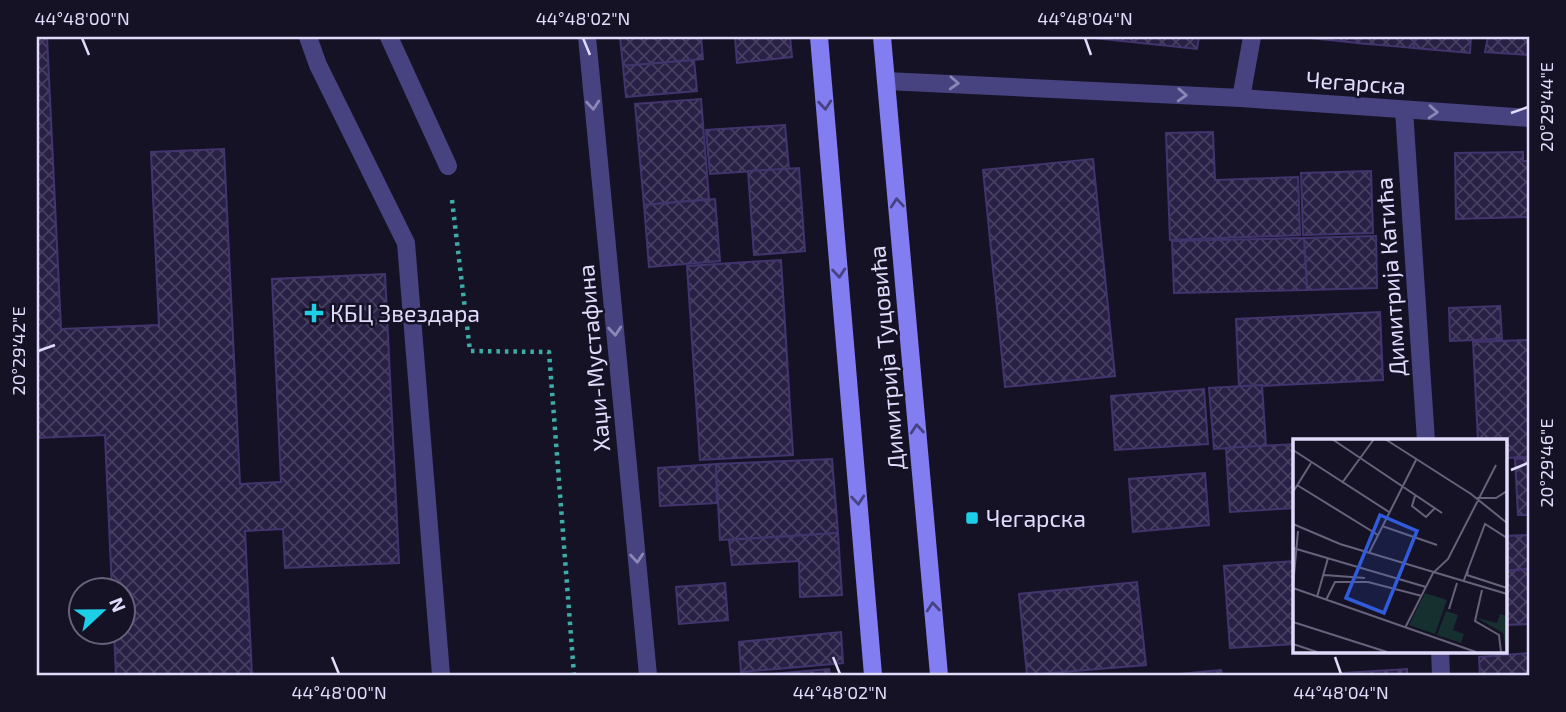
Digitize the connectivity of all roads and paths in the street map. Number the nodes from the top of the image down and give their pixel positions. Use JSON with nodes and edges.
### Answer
{"nodes":[{"id":1,"x":308,"y":37,"type":"edge"},
{"id":2,"x":388,"y":37,"type":"edge"},
{"id":3,"x":587,"y":37,"type":"edge"},
{"id":4,"x":819,"y":37,"type":"edge"},
{"id":5,"x":882,"y":37,"type":"edge"},
{"id":6,"x":1252,"y":37,"type":"edge"},
{"id":7,"x":886,"y":81,"type":"junction"},
{"id":8,"x":1241,"y":99,"type":"junction"},
{"id":9,"x":1404,"y":110,"type":"junction"},
{"id":10,"x":1529,"y":118,"type":"edge"},
{"id":11,"x":448,"y":166,"type":"joint"},
{"id":12,"x":1426,"y":439,"type":"edge"},
{"id":13,"x":1440,"y":652,"type":"edge"},
{"id":14,"x":441,"y":675,"type":"edge"},
{"id":15,"x":574,"y":675,"type":"edge"},
{"id":16,"x":648,"y":675,"type":"edge"},
{"id":17,"x":873,"y":675,"type":"edge"},
{"id":18,"x":939,"y":675,"type":"edge"},
{"id":19,"x":1441,"y":675,"type":"edge"}],
"edges":[{"from":1,"to":14,"type":"street"},
{"from":2,"to":11,"type":"street"},
{"from":3,"to":16,"type":"street","name":"Хаџи-Мустафина","one_way":true},
{"from":4,"to":17,"type":"main road","name":"Димитрија Туцовића","one_way":true},
{"from":5,"to":7,"type":"main road","name":"Димитрија Туцовића"},
{"from":6,"to":8,"type":"street"},
{"from":7,"to":8,"type":"street","name":"Чегарска","one_way":true},
{"from":18,"to":7,"type":"main road","name":"Димитрија Туцовића","one_way":true},
{"from":8,"to":9,"type":"street","name":"Чегарска"},
{"from":9,"to":10,"type":"street","name":"Чегарска","one_way":true},
{"from":9,"to":12,"type":"street","name":"Димитрија Катића"},
{"from":11,"to":15,"type":"path"},
{"from":13,"to":19,"type":"street"}]}
